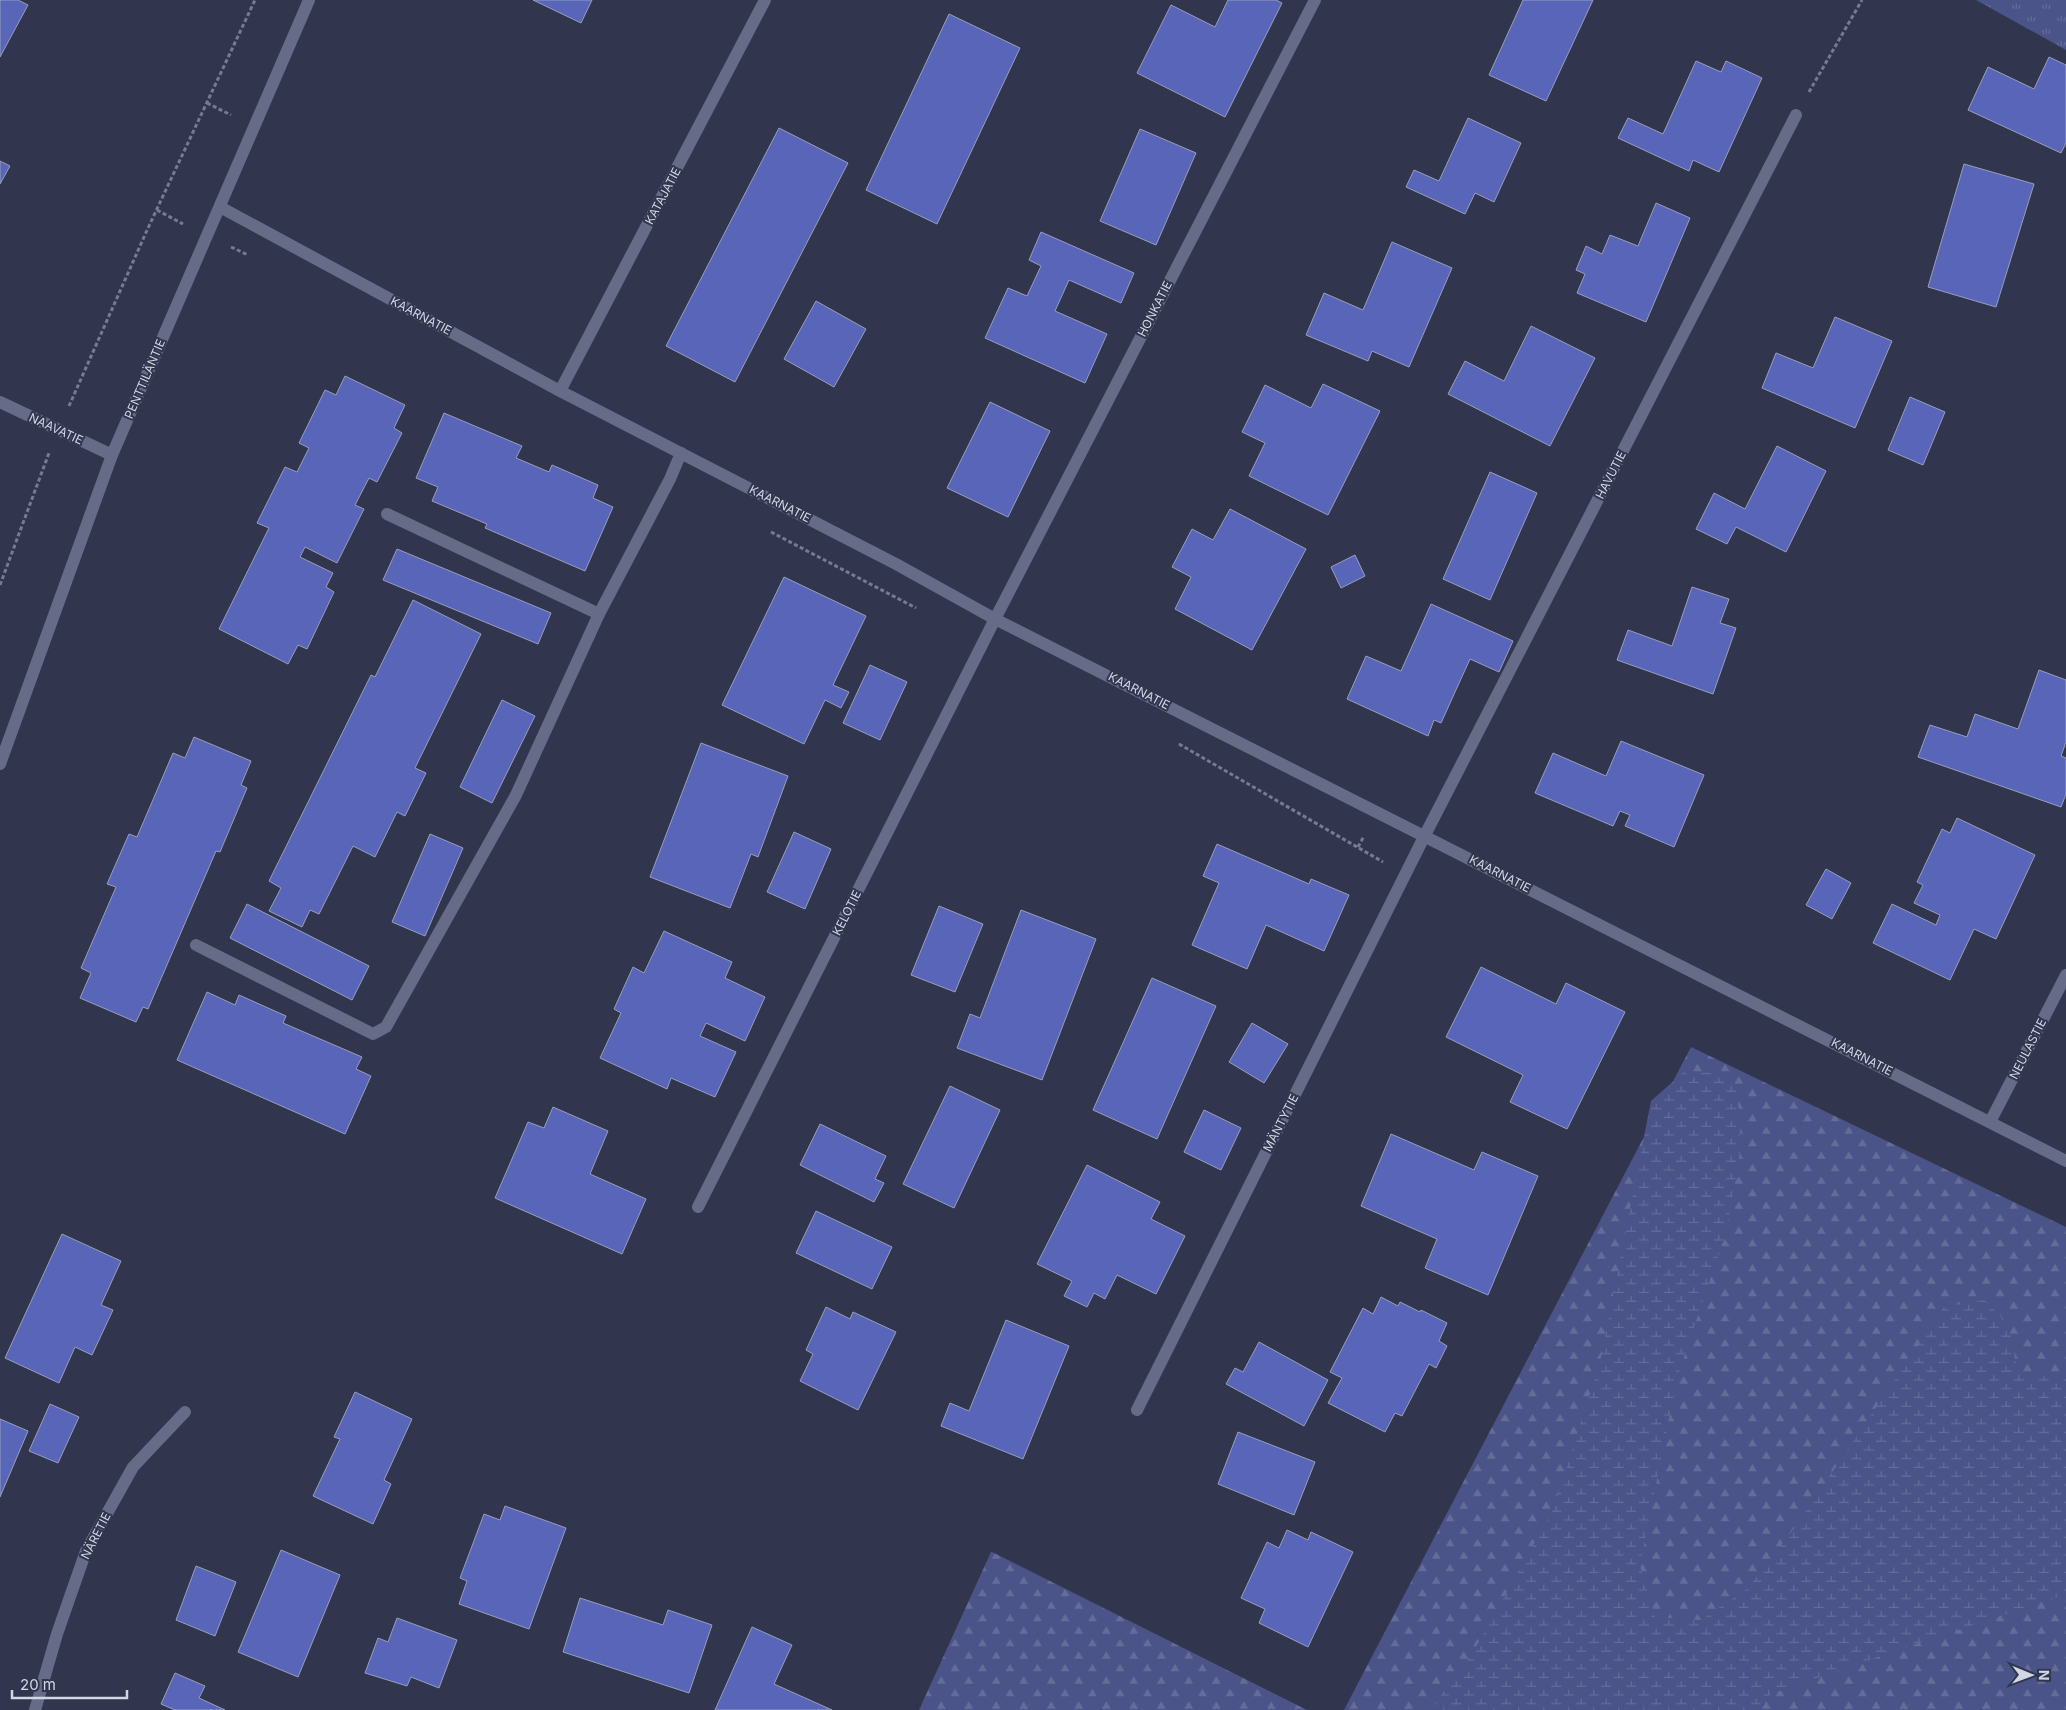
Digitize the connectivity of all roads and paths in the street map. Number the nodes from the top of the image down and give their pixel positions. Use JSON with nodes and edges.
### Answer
{"nodes":[{"id":1,"x":255,"y":0,"type":"edge"},
{"id":2,"x":308,"y":0,"type":"edge"},
{"id":3,"x":765,"y":0,"type":"edge"},
{"id":4,"x":1315,"y":0,"type":"edge"},
{"id":5,"x":1862,"y":0,"type":"edge"},
{"id":6,"x":1796,"y":115,"type":"joint"},
{"id":7,"x":220,"y":206,"type":"junction"},
{"id":8,"x":560,"y":391,"type":"junction"},
{"id":9,"x":0,"y":402,"type":"edge"},
{"id":10,"x":58,"y":430,"type":"junction"},
{"id":11,"x":681,"y":453,"type":"junction"},
{"id":12,"x":112,"y":455,"type":"junction"},
{"id":13,"x":387,"y":514,"type":"dead end"},
{"id":14,"x":0,"y":585,"type":"edge"},
{"id":15,"x":599,"y":614,"type":"junction"},
{"id":16,"x":995,"y":619,"type":"junction"},
{"id":17,"x":0,"y":764,"type":"edge"},
{"id":18,"x":1425,"y":836,"type":"junction"},
{"id":19,"x":196,"y":945,"type":"dead end"},
{"id":20,"x":2066,"y":975,"type":"edge"},
{"id":21,"x":1990,"y":1122,"type":"junction"},
{"id":22,"x":2066,"y":1161,"type":"edge"},
{"id":23,"x":698,"y":1207,"type":"dead end"},
{"id":24,"x":1137,"y":1410,"type":"dead end"},
{"id":25,"x":185,"y":1412,"type":"dead end"},
{"id":26,"x":35,"y":1710,"type":"edge"}],
"edges":[{"from":1,"to":10,"type":"path"},
{"from":2,"to":7,"type":"street","name":"PENTTILÄNTIE"},
{"from":3,"to":8,"type":"street","name":"KATAJATIE"},
{"from":4,"to":16,"type":"street","name":"HONKATIE"},
{"from":5,"to":6,"type":"path"},
{"from":6,"to":18,"type":"street","name":"HAVUTIE"},
{"from":7,"to":8,"type":"street","name":"KAARNATIE"},
{"from":7,"to":12,"type":"street","name":"PENTTILÄNTIE"},
{"from":8,"to":11,"type":"street","name":"KAARNATIE"},
{"from":9,"to":10,"type":"street","name":"NAAVATIE"},
{"from":10,"to":12,"type":"street","name":"NAAVATIE"},
{"from":10,"to":14,"type":"path"},
{"from":11,"to":15,"type":"street"},
{"from":11,"to":16,"type":"street","name":"KAARNATIE"},
{"from":12,"to":17,"type":"street","name":"PENTTILÄNTIE"},
{"from":13,"to":15,"type":"street"},
{"from":15,"to":19,"type":"street"},
{"from":16,"to":18,"type":"street","name":"KAARNATIE"},
{"from":16,"to":23,"type":"street","name":"KELOTIE"},
{"from":18,"to":21,"type":"street","name":"KAARNATIE"},
{"from":18,"to":24,"type":"street","name":"MÄNTYTIE"},
{"from":20,"to":21,"type":"street","name":"NEULASTIE"},
{"from":21,"to":22,"type":"street","name":"KAARNATIE"},
{"from":25,"to":26,"type":"street","name":"NÄRETIE"}]}
